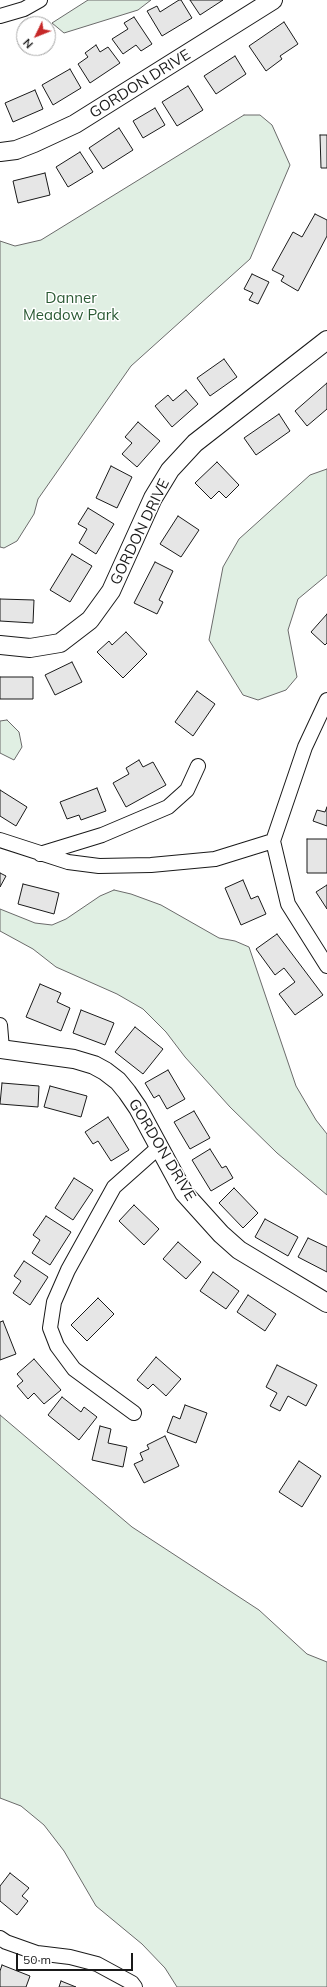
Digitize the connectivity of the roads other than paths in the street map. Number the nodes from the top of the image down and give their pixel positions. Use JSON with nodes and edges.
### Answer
{"nodes":[{"id":1,"x":40,"y":0,"type":"edge"},
{"id":2,"x":273,"y":0,"type":"edge"},
{"id":3,"x":0,"y":16,"type":"edge"},
{"id":4,"x":0,"y":152,"type":"edge"},
{"id":5,"x":327,"y":340,"type":"edge"},
{"id":6,"x":0,"y":645,"type":"edge"},
{"id":7,"x":327,"y":700,"type":"edge"},
{"id":8,"x":198,"y":766,"type":"dead end"},
{"id":9,"x":0,"y":840,"type":"edge"},
{"id":10,"x":273,"y":841,"type":"junction"},
{"id":11,"x":40,"y":854,"type":"junction"},
{"id":12,"x":327,"y":966,"type":"edge"},
{"id":13,"x":0,"y":1025,"type":"edge"},
{"id":14,"x":1,"y":1049,"type":"edge"},
{"id":15,"x":159,"y":1147,"type":"junction"},
{"id":16,"x":327,"y":1303,"type":"edge"},
{"id":17,"x":134,"y":1414,"type":"dead end"},
{"id":18,"x":0,"y":1938,"type":"edge"},
{"id":19,"x":135,"y":1987,"type":"edge"}],
"edges":[{"from":1,"to":3,"type":"street"},
{"from":2,"to":4,"type":"street","name":"GORDON DRIVE"},
{"from":5,"to":6,"type":"street","name":"GORDON DRIVE"},
{"from":7,"to":10,"type":"street"},
{"from":8,"to":11,"type":"street"},
{"from":9,"to":11,"type":"street"},
{"from":10,"to":11,"type":"street"},
{"from":10,"to":12,"type":"street"},
{"from":13,"to":14,"type":"street"},
{"from":14,"to":15,"type":"street","name":"GORDON DRIVE"},
{"from":15,"to":16,"type":"street","name":"GORDON DRIVE"},
{"from":15,"to":17,"type":"street"},
{"from":18,"to":19,"type":"street"}]}
